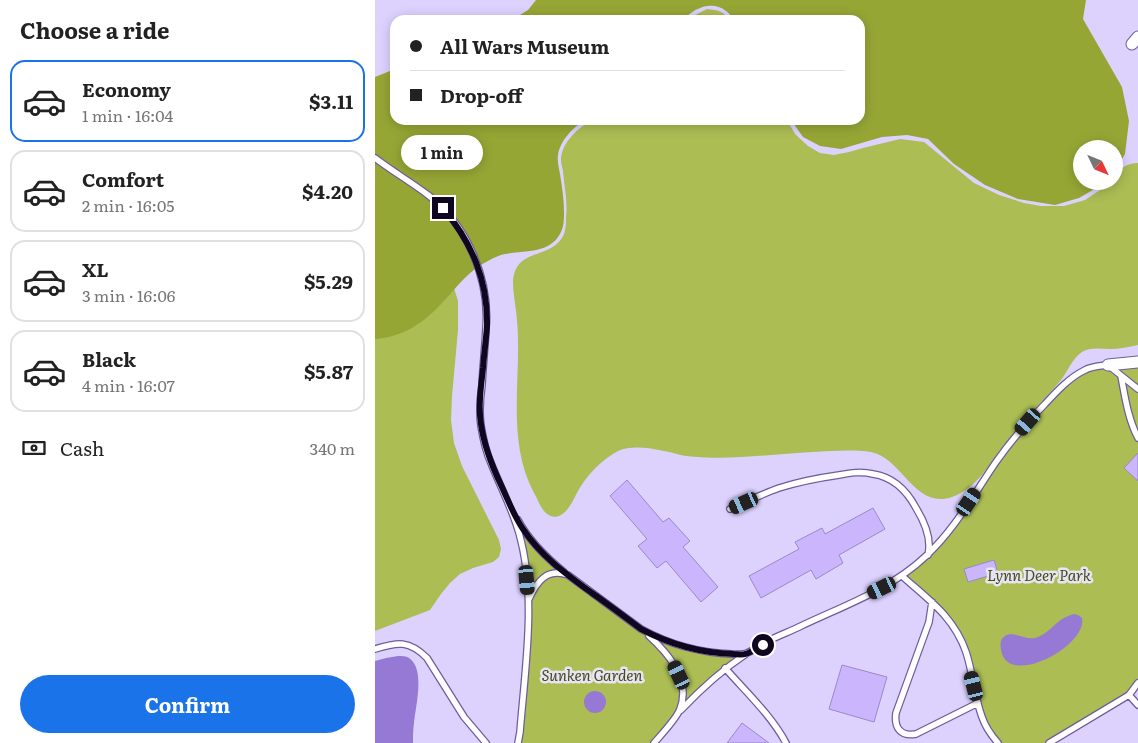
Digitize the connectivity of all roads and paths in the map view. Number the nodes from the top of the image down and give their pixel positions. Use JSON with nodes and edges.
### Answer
{"nodes":[{"id":1,"x":375,"y":158,"type":"edge"},
{"id":2,"x":1138,"y":362,"type":"edge"},
{"id":3,"x":1108,"y":365,"type":"junction"},
{"id":4,"x":1121,"y":376,"type":"junction"},
{"id":5,"x":1138,"y":389,"type":"edge"},
{"id":6,"x":1138,"y":438,"type":"edge"},
{"id":7,"x":509,"y":502,"type":"junction"},
{"id":8,"x":730,"y":509,"type":"dead end"},
{"id":9,"x":928,"y":555,"type":"junction"},
{"id":10,"x":568,"y":575,"type":"junction"},
{"id":11,"x":902,"y":576,"type":"junction"},
{"id":12,"x":529,"y":599,"type":"junction"},
{"id":13,"x":932,"y":602,"type":"junction"},
{"id":14,"x":641,"y":629,"type":"junction"},
{"id":15,"x":375,"y":649,"type":"edge"},
{"id":16,"x":745,"y":654,"type":"junction"},
{"id":17,"x":725,"y":668,"type":"junction"},
{"id":18,"x":1138,"y":683,"type":"edge"},
{"id":19,"x":1129,"y":695,"type":"junction"},
{"id":20,"x":978,"y":702,"type":"junction"},
{"id":21,"x":1138,"y":705,"type":"edge"},
{"id":22,"x":680,"y":711,"type":"junction"},
{"id":23,"x":485,"y":743,"type":"edge"},
{"id":24,"x":518,"y":743,"type":"edge"},
{"id":25,"x":654,"y":743,"type":"edge"},
{"id":26,"x":786,"y":743,"type":"edge"},
{"id":27,"x":998,"y":743,"type":"edge"},
{"id":28,"x":1049,"y":743,"type":"edge"}],
"edges":[{"from":1,"to":7,"type":"lane"},
{"from":2,"to":3,"type":"street"},
{"from":3,"to":4,"type":"lane"},
{"from":3,"to":9,"type":"lane"},
{"from":4,"to":5,"type":"lane"},
{"from":4,"to":6,"type":"lane"},
{"from":7,"to":10,"type":"lane"},
{"from":7,"to":12,"type":"lane"},
{"from":8,"to":9,"type":"lane"},
{"from":9,"to":11,"type":"lane"},
{"from":10,"to":12,"type":"lane"},
{"from":10,"to":14,"type":"lane"},
{"from":11,"to":13,"type":"lane"},
{"from":11,"to":16,"type":"lane"},
{"from":12,"to":24,"type":"lane"},
{"from":13,"to":20,"type":"lane"},
{"from":13,"to":20,"type":"lane"},
{"from":14,"to":16,"type":"lane"},
{"from":14,"to":22,"type":"lane"},
{"from":15,"to":23,"type":"lane"},
{"from":16,"to":17,"type":"lane"},
{"from":17,"to":22,"type":"lane"},
{"from":17,"to":26,"type":"lane"},
{"from":18,"to":19,"type":"lane"},
{"from":19,"to":21,"type":"lane"},
{"from":19,"to":28,"type":"lane"},
{"from":20,"to":27,"type":"lane"},
{"from":22,"to":25,"type":"lane"}]}
